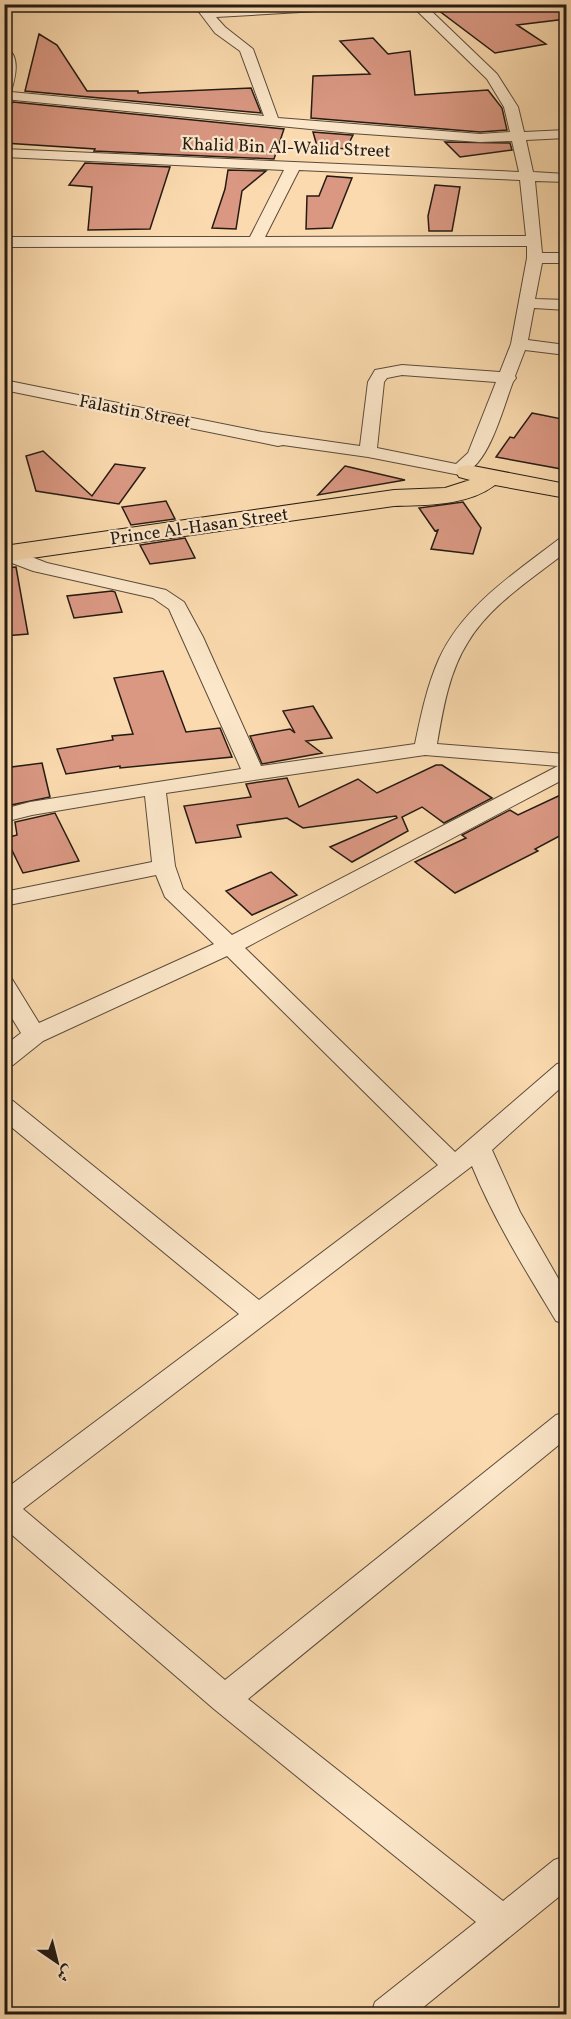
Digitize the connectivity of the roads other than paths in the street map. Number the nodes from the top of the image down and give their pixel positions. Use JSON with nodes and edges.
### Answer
{"nodes":[{"id":1,"x":368,"y":4,"type":"edge"},
{"id":2,"x":416,"y":4,"type":"edge"},
{"id":3,"x":204,"y":9,"type":"edge"},
{"id":4,"x":4,"y":51,"type":"edge"},
{"id":5,"x":4,"y":93,"type":"edge"},
{"id":6,"x":273,"y":122,"type":"junction"},
{"id":7,"x":567,"y":134,"type":"edge"},
{"id":8,"x":519,"y":137,"type":"junction"},
{"id":9,"x":4,"y":153,"type":"edge"},
{"id":10,"x":293,"y":167,"type":"junction"},
{"id":11,"x":527,"y":176,"type":"junction"},
{"id":12,"x":567,"y":178,"type":"edge"},
{"id":13,"x":256,"y":240,"type":"junction"},
{"id":14,"x":534,"y":241,"type":"junction"},
{"id":15,"x":4,"y":242,"type":"edge"},
{"id":16,"x":535,"y":258,"type":"junction"},
{"id":17,"x":567,"y":258,"type":"edge"},
{"id":18,"x":526,"y":303,"type":"junction"},
{"id":19,"x":567,"y":305,"type":"edge"},
{"id":20,"x":519,"y":345,"type":"junction"},
{"id":21,"x":567,"y":350,"type":"edge"},
{"id":22,"x":508,"y":378,"type":"junction"},
{"id":23,"x":4,"y":385,"type":"edge"},
{"id":24,"x":265,"y":437,"type":"junction"},
{"id":25,"x":368,"y":452,"type":"junction"},
{"id":26,"x":461,"y":468,"type":"junction"},
{"id":27,"x":485,"y":481,"type":"junction"},
{"id":28,"x":567,"y":491,"type":"edge"},
{"id":29,"x":394,"y":498,"type":"junction"},
{"id":30,"x":567,"y":502,"type":"edge"},
{"id":31,"x":567,"y":543,"type":"edge"},
{"id":32,"x":6,"y":554,"type":"edge"},
{"id":33,"x":425,"y":749,"type":"junction"},
{"id":34,"x":567,"y":760,"type":"edge"},
{"id":35,"x":567,"y":770,"type":"edge"},
{"id":36,"x":254,"y":774,"type":"junction"},
{"id":37,"x":155,"y":788,"type":"junction"},
{"id":38,"x":4,"y":816,"type":"edge"},
{"id":39,"x":164,"y":866,"type":"junction"},
{"id":40,"x":4,"y":899,"type":"edge"},
{"id":41,"x":230,"y":946,"type":"junction"},
{"id":42,"x":4,"y":984,"type":"edge"},
{"id":43,"x":34,"y":1035,"type":"junction"},
{"id":44,"x":4,"y":1059,"type":"edge"},
{"id":45,"x":567,"y":1070,"type":"edge"},
{"id":46,"x":4,"y":1107,"type":"edge"},
{"id":47,"x":478,"y":1148,"type":"junction"},
{"id":48,"x":454,"y":1166,"type":"junction"},
{"id":49,"x":567,"y":1314,"type":"edge"},
{"id":50,"x":259,"y":1315,"type":"junction"},
{"id":51,"x":567,"y":1423,"type":"edge"},
{"id":52,"x":4,"y":1508,"type":"edge"},
{"id":53,"x":225,"y":1699,"type":"junction"},
{"id":54,"x":567,"y":1871,"type":"edge"},
{"id":55,"x":503,"y":1922,"type":"junction"},
{"id":56,"x":387,"y":2014,"type":"edge"}],
"edges":[{"from":1,"to":3,"type":"street"},
{"from":2,"to":8,"type":"street"},
{"from":3,"to":6,"type":"street"},
{"from":4,"to":5,"type":"street"},
{"from":5,"to":6,"type":"street"},
{"from":6,"to":8,"type":"street"},
{"from":7,"to":8,"type":"street"},
{"from":8,"to":11,"type":"street"},
{"from":9,"to":10,"type":"street","name":"Khalid Bin Al-Walid Street"},
{"from":10,"to":11,"type":"street","name":"Khalid Bin Al-Walid Street"},
{"from":10,"to":13,"type":"street"},
{"from":11,"to":12,"type":"street","name":"Khalid Bin Al-Walid Street"},
{"from":11,"to":14,"type":"street"},
{"from":13,"to":14,"type":"street"},
{"from":13,"to":15,"type":"street"},
{"from":14,"to":16,"type":"street"},
{"from":16,"to":17,"type":"street"},
{"from":16,"to":18,"type":"street"},
{"from":18,"to":19,"type":"street"},
{"from":18,"to":20,"type":"street"},
{"from":20,"to":21,"type":"street"},
{"from":20,"to":22,"type":"street"},
{"from":22,"to":25,"type":"street"},
{"from":22,"to":26,"type":"street"},
{"from":23,"to":24,"type":"street","name":"Falastin Street"},
{"from":24,"to":25,"type":"street","name":"Falastin Street"},
{"from":24,"to":26,"type":"street","name":"Falastin Street"},
{"from":25,"to":26,"type":"street","name":"Falastin Street"},
{"from":26,"to":27,"type":"main road","name":"Prince Al-Hasan Street"},
{"from":26,"to":27,"type":"street"},
{"from":26,"to":29,"type":"main road","name":"Prince Al-Hasan Street"},
{"from":27,"to":28,"type":"main road","name":"Prince Al-Hasan Street"},
{"from":27,"to":29,"type":"main road","name":"Prince Al-Hasan Street"},
{"from":27,"to":30,"type":"main road","name":"Prince Al-Hasan Street"},
{"from":29,"to":32,"type":"main road","name":"Prince Al-Hasan Street"},
{"from":31,"to":33,"type":"street"},
{"from":32,"to":36,"type":"street"},
{"from":33,"to":34,"type":"street"},
{"from":33,"to":36,"type":"street"},
{"from":35,"to":41,"type":"street"},
{"from":36,"to":37,"type":"street"},
{"from":37,"to":38,"type":"street"},
{"from":37,"to":39,"type":"street"},
{"from":39,"to":40,"type":"street"},
{"from":39,"to":41,"type":"street"},
{"from":41,"to":43,"type":"street"},
{"from":41,"to":48,"type":"street"},
{"from":42,"to":43,"type":"street"},
{"from":43,"to":44,"type":"street"},
{"from":45,"to":47,"type":"street"},
{"from":46,"to":50,"type":"street"},
{"from":47,"to":48,"type":"street"},
{"from":47,"to":49,"type":"street"},
{"from":48,"to":50,"type":"street"},
{"from":50,"to":52,"type":"street"},
{"from":51,"to":53,"type":"street"},
{"from":52,"to":53,"type":"street"},
{"from":53,"to":55,"type":"street"},
{"from":54,"to":55,"type":"street"},
{"from":55,"to":56,"type":"street"}]}
